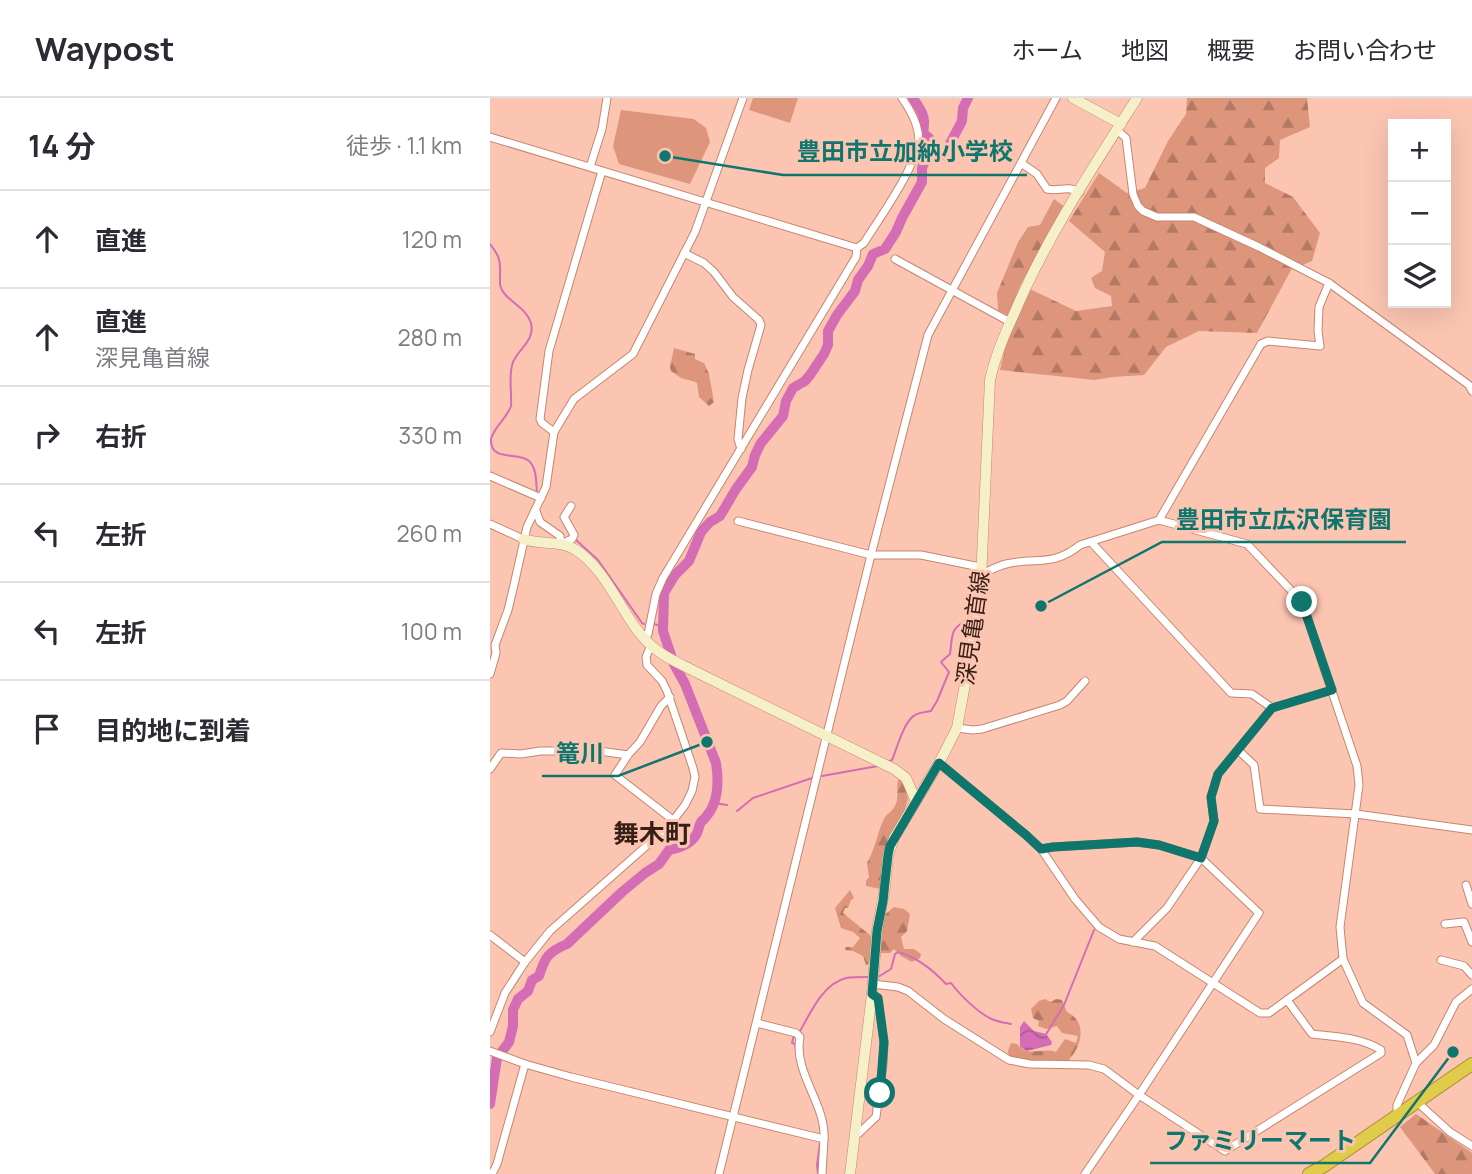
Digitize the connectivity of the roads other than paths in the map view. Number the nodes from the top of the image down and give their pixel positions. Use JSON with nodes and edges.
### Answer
{"nodes":[{"id":1,"x":607,"y":98,"type":"edge"},
{"id":2,"x":743,"y":98,"type":"edge"},
{"id":3,"x":902,"y":98,"type":"edge"},
{"id":4,"x":1056,"y":98,"type":"edge"},
{"id":5,"x":1073,"y":98,"type":"edge"},
{"id":6,"x":1138,"y":98,"type":"edge"},
{"id":7,"x":1119,"y":127,"type":"junction"},
{"id":8,"x":490,"y":137,"type":"edge"},
{"id":9,"x":1020,"y":163,"type":"junction"},
{"id":10,"x":590,"y":167,"type":"junction"},
{"id":11,"x":602,"y":171,"type":"junction"},
{"id":12,"x":1080,"y":192,"type":"junction"},
{"id":13,"x":705,"y":203,"type":"junction"},
{"id":14,"x":856,"y":248,"type":"junction"},
{"id":15,"x":684,"y":253,"type":"junction"},
{"id":16,"x":895,"y":259,"type":"dead end"},
{"id":17,"x":1329,"y":283,"type":"junction"},
{"id":18,"x":951,"y":290,"type":"junction"},
{"id":19,"x":1010,"y":322,"type":"junction"},
{"id":20,"x":1471,"y":386,"type":"edge"},
{"id":21,"x":554,"y":432,"type":"junction"},
{"id":22,"x":741,"y":449,"type":"junction"},
{"id":23,"x":490,"y":476,"type":"edge"},
{"id":24,"x":541,"y":498,"type":"junction"},
{"id":25,"x":571,"y":506,"type":"dead end"},
{"id":26,"x":536,"y":510,"type":"junction"},
{"id":27,"x":1159,"y":520,"type":"junction"},
{"id":28,"x":738,"y":521,"type":"dead end"},
{"id":29,"x":490,"y":524,"type":"edge"},
{"id":30,"x":523,"y":539,"type":"junction"},
{"id":31,"x":1091,"y":542,"type":"junction"},
{"id":32,"x":561,"y":544,"type":"junction"},
{"id":33,"x":872,"y":555,"type":"junction"},
{"id":34,"x":980,"y":571,"type":"junction"},
{"id":35,"x":649,"y":643,"type":"junction"},
{"id":36,"x":490,"y":674,"type":"edge"},
{"id":37,"x":1084,"y":681,"type":"dead end"},
{"id":38,"x":1332,"y":690,"type":"junction"},
{"id":39,"x":670,"y":697,"type":"junction"},
{"id":40,"x":1272,"y":708,"type":"junction"},
{"id":41,"x":957,"y":728,"type":"junction"},
{"id":42,"x":827,"y":736,"type":"junction"},
{"id":43,"x":1238,"y":750,"type":"junction"},
{"id":44,"x":628,"y":755,"type":"junction"},
{"id":45,"x":939,"y":763,"type":"junction"},
{"id":46,"x":490,"y":769,"type":"edge"},
{"id":47,"x":916,"y":801,"type":"junction"},
{"id":48,"x":1356,"y":814,"type":"junction"},
{"id":49,"x":673,"y":820,"type":"junction"},
{"id":50,"x":1472,"y":830,"type":"edge"},
{"id":51,"x":1041,"y":849,"type":"junction"},
{"id":52,"x":1201,"y":858,"type":"junction"},
{"id":53,"x":1466,"y":885,"type":"dead end"},
{"id":54,"x":1472,"y":904,"type":"edge"},
{"id":55,"x":1445,"y":924,"type":"dead end"},
{"id":56,"x":490,"y":935,"type":"edge"},
{"id":57,"x":1133,"y":942,"type":"junction"},
{"id":58,"x":1472,"y":942,"type":"edge"},
{"id":59,"x":1343,"y":959,"type":"junction"},
{"id":60,"x":1441,"y":960,"type":"dead end"},
{"id":61,"x":525,"y":962,"type":"junction"},
{"id":62,"x":1472,"y":975,"type":"edge"},
{"id":63,"x":1213,"y":982,"type":"junction"},
{"id":64,"x":872,"y":989,"type":"junction"},
{"id":65,"x":1472,"y":989,"type":"edge"},
{"id":66,"x":1287,"y":1000,"type":"junction"},
{"id":67,"x":757,"y":1023,"type":"junction"},
{"id":68,"x":490,"y":1032,"type":"edge"},
{"id":69,"x":490,"y":1051,"type":"edge"},
{"id":70,"x":1416,"y":1063,"type":"junction"},
{"id":71,"x":523,"y":1064,"type":"junction"},
{"id":72,"x":1472,"y":1064,"type":"edge"},
{"id":73,"x":1139,"y":1095,"type":"junction"},
{"id":74,"x":1417,"y":1102,"type":"junction"},
{"id":75,"x":1397,"y":1115,"type":"junction"},
{"id":76,"x":733,"y":1116,"type":"junction"},
{"id":77,"x":855,"y":1134,"type":"junction"},
{"id":78,"x":823,"y":1138,"type":"junction"},
{"id":79,"x":1472,"y":1146,"type":"edge"},
{"id":80,"x":1326,"y":1170,"type":"edge"},
{"id":81,"x":492,"y":1174,"type":"edge"},
{"id":82,"x":719,"y":1174,"type":"edge"},
{"id":83,"x":822,"y":1174,"type":"edge"},
{"id":84,"x":850,"y":1174,"type":"edge"},
{"id":85,"x":1085,"y":1174,"type":"edge"},
{"id":86,"x":1309,"y":1174,"type":"edge"}],
"edges":[{"from":1,"to":10,"type":"street"},
{"from":2,"to":13,"type":"street"},
{"from":3,"to":14,"type":"street"},
{"from":4,"to":9,"type":"street"},
{"from":5,"to":7,"type":"main road"},
{"from":6,"to":7,"type":"main road","name":"深見亀首線"},
{"from":7,"to":12,"type":"main road","name":"深見亀首線"},
{"from":7,"to":17,"type":"street"},
{"from":8,"to":10,"type":"street"},
{"from":9,"to":12,"type":"street"},
{"from":9,"to":18,"type":"street"},
{"from":10,"to":11,"type":"street"},
{"from":11,"to":13,"type":"street"},
{"from":11,"to":21,"type":"street"},
{"from":12,"to":19,"type":"main road","name":"深見亀首線"},
{"from":13,"to":14,"type":"street"},
{"from":13,"to":15,"type":"street"},
{"from":14,"to":22,"type":"street"},
{"from":15,"to":21,"type":"street"},
{"from":15,"to":22,"type":"street"},
{"from":16,"to":18,"type":"street"},
{"from":17,"to":20,"type":"street"},
{"from":17,"to":27,"type":"street"},
{"from":18,"to":19,"type":"street"},
{"from":18,"to":33,"type":"street"},
{"from":19,"to":34,"type":"main road","name":"深見亀首線"},
{"from":21,"to":24,"type":"street"},
{"from":22,"to":35,"type":"street"},
{"from":23,"to":24,"type":"street"},
{"from":24,"to":26,"type":"street"},
{"from":25,"to":32,"type":"street"},
{"from":26,"to":30,"type":"street"},
{"from":26,"to":32,"type":"street"},
{"from":27,"to":31,"type":"street"},
{"from":27,"to":38,"type":"street"},
{"from":28,"to":33,"type":"street"},
{"from":29,"to":30,"type":"street"},
{"from":30,"to":32,"type":"main road"},
{"from":30,"to":36,"type":"street"},
{"from":31,"to":34,"type":"street"},
{"from":31,"to":40,"type":"street"},
{"from":32,"to":35,"type":"main road"},
{"from":33,"to":34,"type":"street"},
{"from":33,"to":42,"type":"street"},
{"from":34,"to":41,"type":"main road","name":"深見亀首線"},
{"from":35,"to":39,"type":"street"},
{"from":35,"to":42,"type":"main road"},
{"from":37,"to":41,"type":"street"},
{"from":38,"to":40,"type":"street"},
{"from":38,"to":48,"type":"street"},
{"from":39,"to":44,"type":"street"},
{"from":39,"to":49,"type":"street"},
{"from":40,"to":43,"type":"street"},
{"from":41,"to":45,"type":"main road","name":"深見亀首線"},
{"from":42,"to":47,"type":"main road"},
{"from":42,"to":67,"type":"street"},
{"from":43,"to":48,"type":"street"},
{"from":43,"to":52,"type":"street"},
{"from":44,"to":46,"type":"street"},
{"from":44,"to":49,"type":"street"},
{"from":45,"to":47,"type":"main road","name":"深見亀首線"},
{"from":45,"to":51,"type":"street"},
{"from":47,"to":64,"type":"main road","name":"深見亀首線"},
{"from":48,"to":50,"type":"street"},
{"from":48,"to":59,"type":"street"},
{"from":49,"to":61,"type":"street"},
{"from":51,"to":52,"type":"street"},
{"from":51,"to":57,"type":"street"},
{"from":52,"to":57,"type":"street"},
{"from":52,"to":63,"type":"street"},
{"from":53,"to":54,"type":"street"},
{"from":55,"to":58,"type":"street"},
{"from":56,"to":61,"type":"street"},
{"from":57,"to":63,"type":"street"},
{"from":59,"to":66,"type":"street"},
{"from":59,"to":70,"type":"street"},
{"from":60,"to":62,"type":"street"},
{"from":61,"to":68,"type":"street"},
{"from":63,"to":66,"type":"street"},
{"from":63,"to":73,"type":"street"},
{"from":64,"to":73,"type":"street"},
{"from":64,"to":77,"type":"main road","name":"深見亀首線"},
{"from":64,"to":77,"type":"street"},
{"from":65,"to":70,"type":"street"},
{"from":66,"to":73,"type":"street"},
{"from":67,"to":76,"type":"street"},
{"from":67,"to":78,"type":"street"},
{"from":69,"to":71,"type":"street"},
{"from":70,"to":75,"type":"street"},
{"from":71,"to":76,"type":"street"},
{"from":71,"to":81,"type":"street"},
{"from":72,"to":74,"type":"highway"},
{"from":73,"to":85,"type":"street"},
{"from":74,"to":75,"type":"highway"},
{"from":74,"to":79,"type":"street"},
{"from":75,"to":80,"type":"highway"},
{"from":76,"to":78,"type":"street"},
{"from":76,"to":82,"type":"street"},
{"from":77,"to":84,"type":"main road","name":"深見亀首線"},
{"from":78,"to":83,"type":"street"},
{"from":80,"to":86,"type":"highway"}]}
